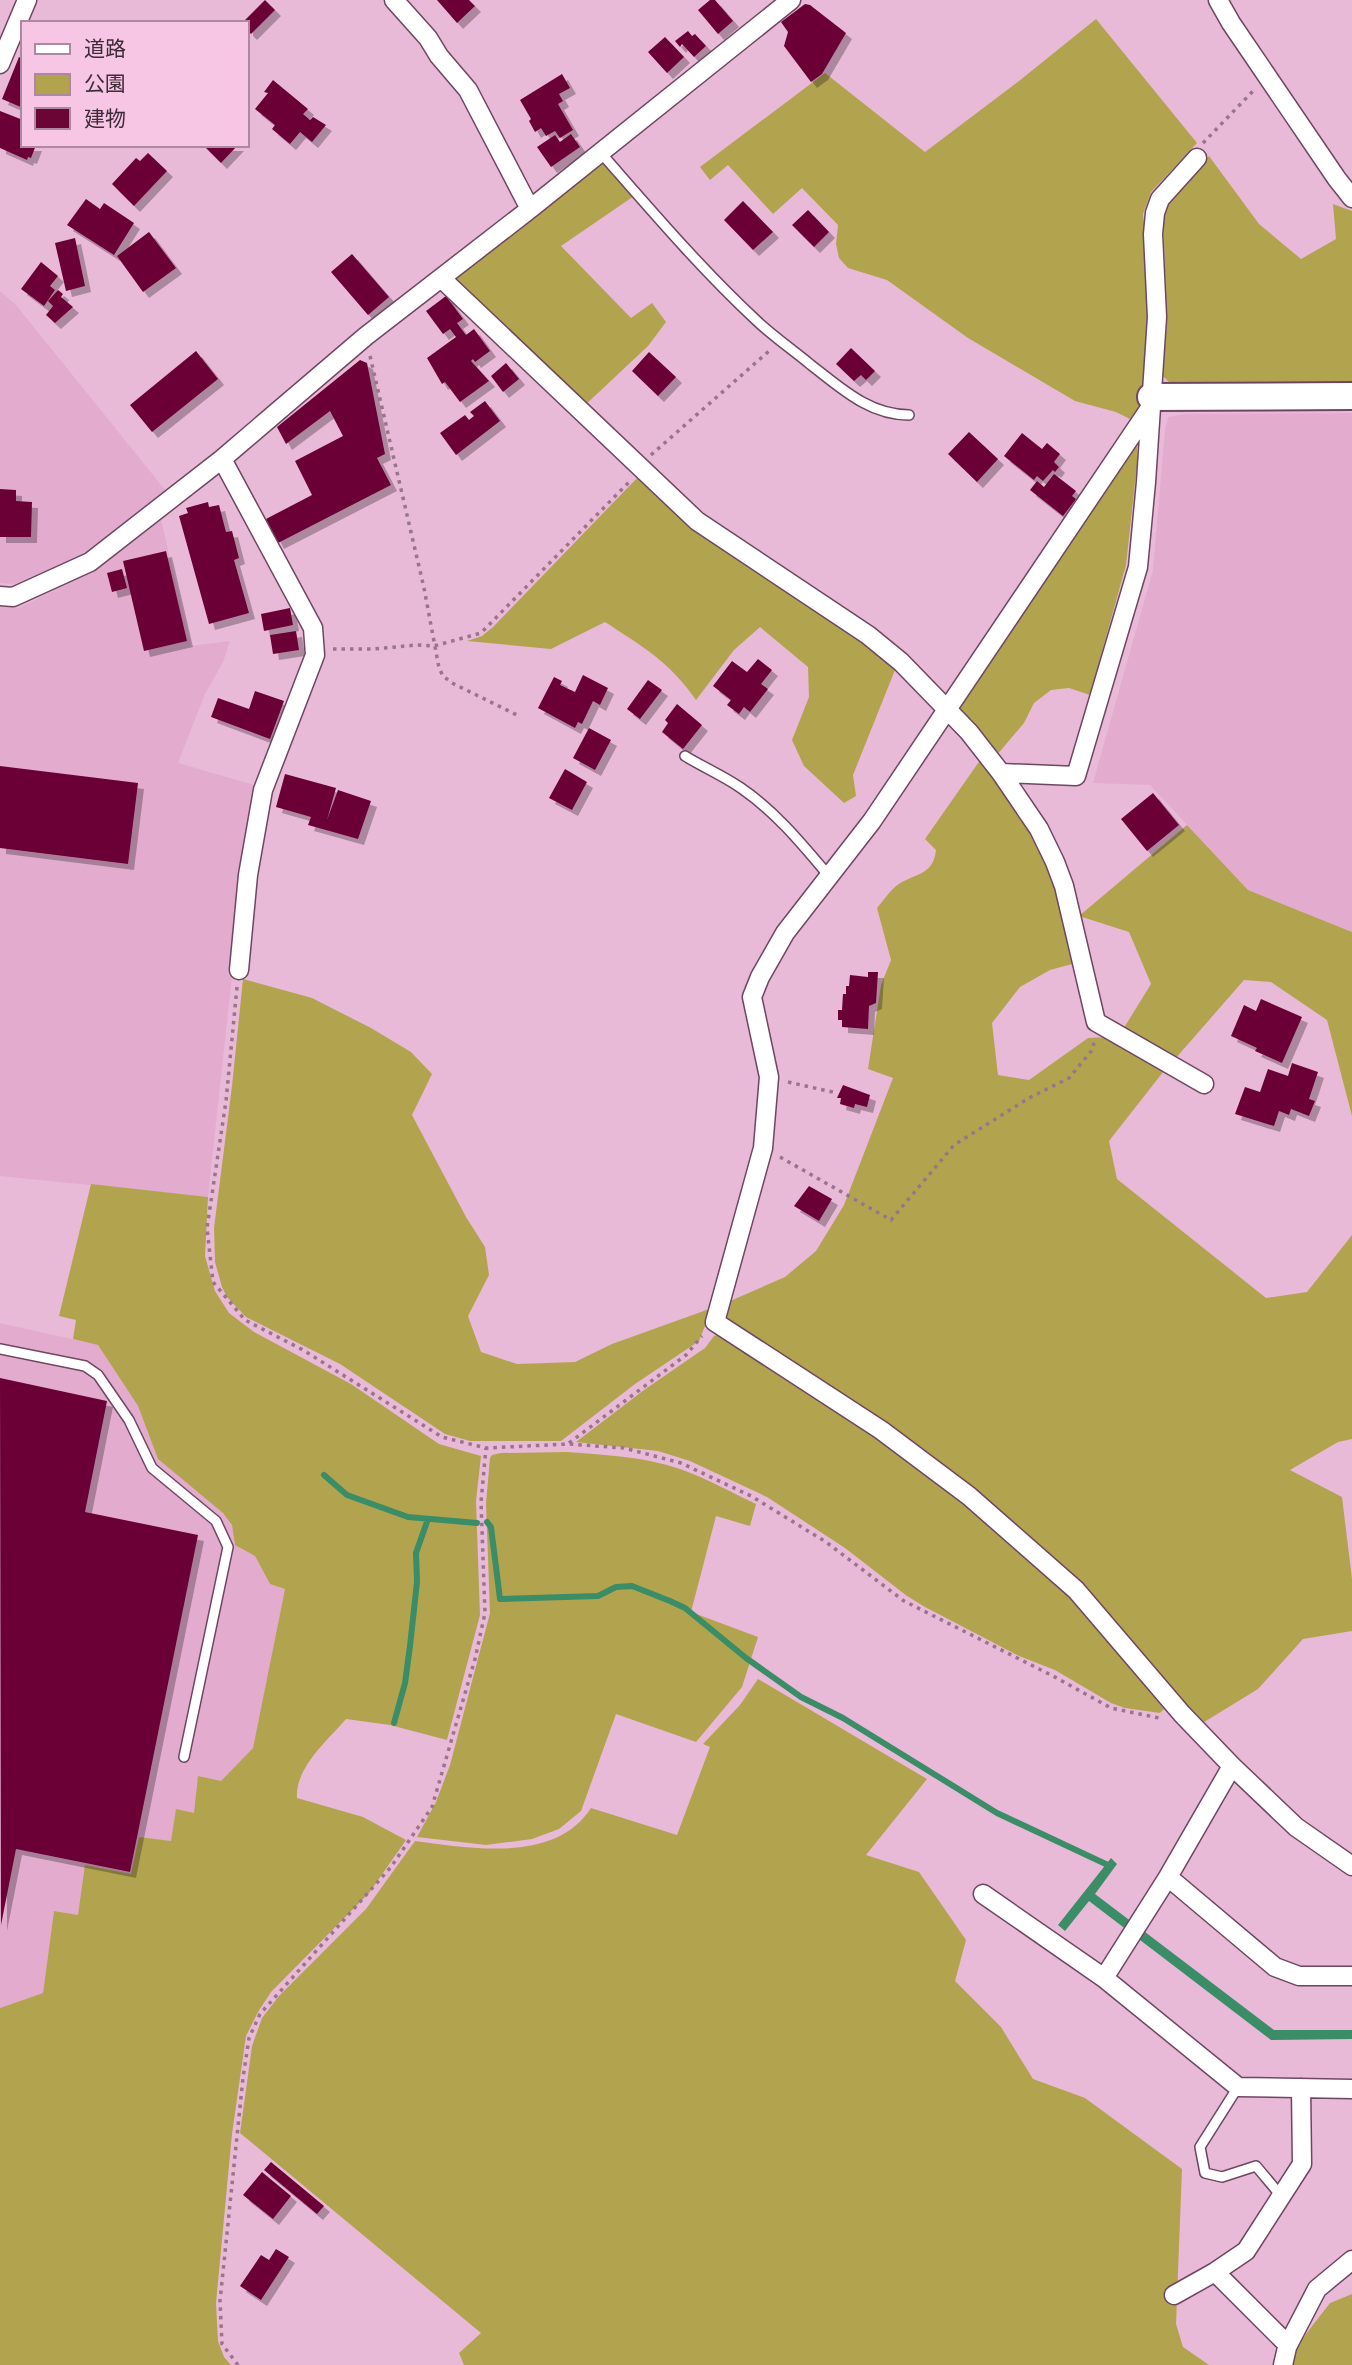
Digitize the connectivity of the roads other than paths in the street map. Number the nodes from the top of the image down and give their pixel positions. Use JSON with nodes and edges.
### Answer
{"nodes":[{"id":1,"x":27,"y":0,"type":"edge"},
{"id":2,"x":395,"y":0,"type":"edge"},
{"id":3,"x":1218,"y":0,"type":"edge"},
{"id":4,"x":785,"y":2,"type":"edge"},
{"id":5,"x":0,"y":64,"type":"edge"},
{"id":6,"x":601,"y":153,"type":"junction"},
{"id":7,"x":1197,"y":158,"type":"road end"},
{"id":8,"x":1352,"y":198,"type":"edge"},
{"id":9,"x":530,"y":209,"type":"junction"},
{"id":10,"x":441,"y":278,"type":"junction"},
{"id":11,"x":1352,"y":396,"type":"edge"},
{"id":12,"x":1151,"y":402,"type":"junction"},
{"id":13,"x":909,"y":415,"type":"dead end"},
{"id":14,"x":222,"y":459,"type":"junction"},
{"id":15,"x":0,"y":596,"type":"edge"},
{"id":16,"x":946,"y":709,"type":"junction"},
{"id":17,"x":685,"y":756,"type":"dead end"},
{"id":18,"x":1002,"y":773,"type":"junction"},
{"id":19,"x":829,"y":876,"type":"junction"},
{"id":20,"x":239,"y":970,"type":"road end"},
{"id":21,"x":1204,"y":1084,"type":"dead end"},
{"id":22,"x":0,"y":1349,"type":"edge"},
{"id":23,"x":184,"y":1757,"type":"dead end"},
{"id":24,"x":1232,"y":1766,"type":"junction"},
{"id":25,"x":1352,"y":1866,"type":"edge"},
{"id":26,"x":1168,"y":1877,"type":"junction"},
{"id":27,"x":983,"y":1894,"type":"dead end"},
{"id":28,"x":1352,"y":1976,"type":"edge"},
{"id":29,"x":1104,"y":1978,"type":"junction"},
{"id":30,"x":1238,"y":2088,"type":"junction"},
{"id":31,"x":1301,"y":2088,"type":"junction"},
{"id":32,"x":1352,"y":2089,"type":"edge"},
{"id":33,"x":1282,"y":2197,"type":"junction"},
{"id":34,"x":1352,"y":2260,"type":"edge"},
{"id":35,"x":1215,"y":2272,"type":"junction"},
{"id":36,"x":1174,"y":2295,"type":"dead end"},
{"id":37,"x":1288,"y":2343,"type":"junction"},
{"id":38,"x":1283,"y":2365,"type":"edge"}],
"edges":[{"from":1,"to":5,"type":"street"},
{"from":2,"to":9,"type":"street"},
{"from":3,"to":8,"type":"street"},
{"from":4,"to":6,"type":"street"},
{"from":6,"to":9,"type":"street"},
{"from":6,"to":13,"type":"lane"},
{"from":7,"to":12,"type":"street"},
{"from":9,"to":10,"type":"street"},
{"from":10,"to":14,"type":"street"},
{"from":10,"to":16,"type":"street"},
{"from":11,"to":12,"type":"street"},
{"from":12,"to":16,"type":"street"},
{"from":12,"to":18,"type":"street"},
{"from":14,"to":15,"type":"street"},
{"from":14,"to":20,"type":"street"},
{"from":16,"to":18,"type":"street"},
{"from":16,"to":19,"type":"street"},
{"from":17,"to":19,"type":"lane"},
{"from":18,"to":21,"type":"street"},
{"from":19,"to":24,"type":"street"},
{"from":22,"to":23,"type":"lane"},
{"from":24,"to":25,"type":"street"},
{"from":24,"to":26,"type":"street"},
{"from":26,"to":28,"type":"street"},
{"from":26,"to":29,"type":"street"},
{"from":27,"to":29,"type":"street"},
{"from":29,"to":30,"type":"street"},
{"from":30,"to":31,"type":"street"},
{"from":30,"to":33,"type":"lane"},
{"from":31,"to":32,"type":"street"},
{"from":31,"to":33,"type":"street"},
{"from":33,"to":35,"type":"street"},
{"from":34,"to":37,"type":"street"},
{"from":35,"to":36,"type":"street"},
{"from":35,"to":37,"type":"street"},
{"from":37,"to":38,"type":"street"}]}
